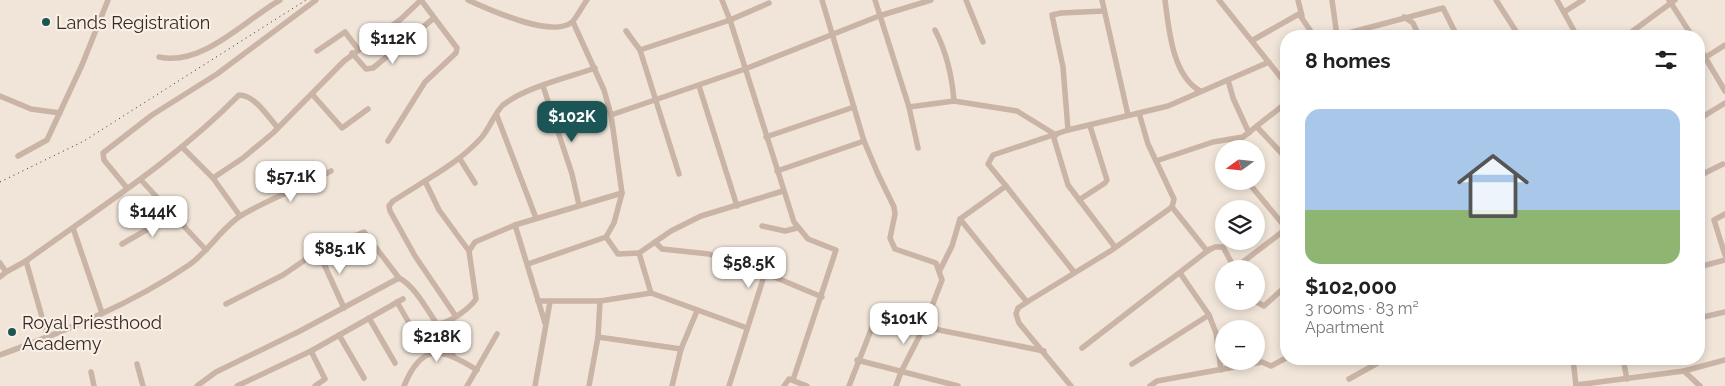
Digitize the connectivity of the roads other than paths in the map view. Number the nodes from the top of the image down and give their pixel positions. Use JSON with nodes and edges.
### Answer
{"nodes":[{"id":1,"x":108,"y":0,"type":"edge"},
{"id":2,"x":280,"y":0,"type":"edge"},
{"id":3,"x":316,"y":0,"type":"edge"},
{"id":4,"x":421,"y":0,"type":"edge"},
{"id":5,"x":468,"y":0,"type":"edge"},
{"id":6,"x":588,"y":0,"type":"edge"},
{"id":7,"x":722,"y":0,"type":"edge"},
{"id":8,"x":822,"y":0,"type":"edge"},
{"id":9,"x":875,"y":0,"type":"edge"},
{"id":10,"x":932,"y":0,"type":"edge"},
{"id":11,"x":966,"y":0,"type":"edge"},
{"id":12,"x":1102,"y":0,"type":"edge"},
{"id":13,"x":1165,"y":0,"type":"edge"},
{"id":14,"x":1219,"y":0,"type":"edge"},
{"id":15,"x":1298,"y":0,"type":"edge"},
{"id":16,"x":1332,"y":0,"type":"edge"},
{"id":17,"x":1496,"y":0,"type":"edge"},
{"id":18,"x":1557,"y":0,"type":"edge"},
{"id":19,"x":1583,"y":0,"type":"edge"},
{"id":20,"x":1672,"y":1,"type":"edge"},
{"id":21,"x":769,"y":3,"type":"dead end"},
{"id":22,"x":1104,"y":11,"type":"junction"},
{"id":23,"x":1564,"y":12,"type":"junction"},
{"id":24,"x":879,"y":16,"type":"junction"},
{"id":25,"x":1302,"y":16,"type":"junction"},
{"id":26,"x":1404,"y":17,"type":"junction"},
{"id":27,"x":434,"y":18,"type":"junction"},
{"id":28,"x":730,"y":20,"type":"junction"},
{"id":29,"x":573,"y":22,"type":"junction"},
{"id":30,"x":935,"y":30,"type":"dead end"},
{"id":31,"x":1310,"y":30,"type":"edge"},
{"id":32,"x":1336,"y":30,"type":"edge"},
{"id":33,"x":1358,"y":30,"type":"edge"},
{"id":34,"x":1416,"y":30,"type":"edge"},
{"id":35,"x":1454,"y":30,"type":"edge"},
{"id":36,"x":1514,"y":30,"type":"edge"},
{"id":37,"x":1574,"y":30,"type":"edge"},
{"id":38,"x":1636,"y":30,"type":"edge"},
{"id":39,"x":1689,"y":30,"type":"edge"},
{"id":40,"x":626,"y":31,"type":"dead end"},
{"id":41,"x":831,"y":35,"type":"junction"},
{"id":42,"x":1253,"y":40,"type":"junction"},
{"id":43,"x":983,"y":42,"type":"dead end"},
{"id":44,"x":1725,"y":44,"type":"edge"},
{"id":45,"x":358,"y":49,"type":"junction"},
{"id":46,"x":640,"y":50,"type":"junction"},
{"id":47,"x":317,"y":51,"type":"dead end"},
{"id":48,"x":352,"y":53,"type":"junction"},
{"id":49,"x":159,"y":57,"type":"dead end"},
{"id":50,"x":1706,"y":57,"type":"joint"},
{"id":51,"x":1269,"y":62,"type":"junction"},
{"id":52,"x":595,"y":68,"type":"junction"},
{"id":53,"x":745,"y":70,"type":"junction"},
{"id":54,"x":1280,"y":76,"type":"edge"},
{"id":55,"x":1228,"y":80,"type":"junction"},
{"id":56,"x":543,"y":86,"type":"junction"},
{"id":57,"x":699,"y":86,"type":"junction"},
{"id":58,"x":1200,"y":91,"type":"junction"},
{"id":59,"x":1725,"y":91,"type":"edge"},
{"id":60,"x":312,"y":94,"type":"junction"},
{"id":61,"x":0,"y":96,"type":"edge"},
{"id":62,"x":657,"y":100,"type":"junction"},
{"id":63,"x":954,"y":101,"type":"junction"},
{"id":64,"x":1725,"y":104,"type":"edge"},
{"id":65,"x":854,"y":107,"type":"junction"},
{"id":66,"x":909,"y":107,"type":"junction"},
{"id":67,"x":1280,"y":108,"type":"edge"},
{"id":68,"x":368,"y":109,"type":"dead end"},
{"id":69,"x":60,"y":113,"type":"junction"},
{"id":70,"x":1139,"y":113,"type":"junction"},
{"id":71,"x":610,"y":115,"type":"junction"},
{"id":72,"x":1128,"y":115,"type":"junction"},
{"id":73,"x":496,"y":116,"type":"junction"},
{"id":74,"x":1705,"y":116,"type":"edge"},
{"id":75,"x":1090,"y":126,"type":"junction"},
{"id":76,"x":1256,"y":127,"type":"junction"},
{"id":77,"x":278,"y":128,"type":"junction"},
{"id":78,"x":1068,"y":130,"type":"junction"},
{"id":79,"x":1249,"y":133,"type":"junction"},
{"id":80,"x":1055,"y":135,"type":"junction"},
{"id":81,"x":766,"y":137,"type":"junction"},
{"id":82,"x":1233,"y":139,"type":"joint"},
{"id":83,"x":388,"y":141,"type":"dead end"},
{"id":84,"x":864,"y":141,"type":"junction"},
{"id":85,"x":182,"y":147,"type":"junction"},
{"id":86,"x":918,"y":148,"type":"dead end"},
{"id":87,"x":1280,"y":152,"type":"edge"},
{"id":88,"x":18,"y":156,"type":"dead end"},
{"id":89,"x":460,"y":159,"type":"junction"},
{"id":90,"x":1156,"y":161,"type":"junction"},
{"id":91,"x":1723,"y":164,"type":"dead end"},
{"id":92,"x":331,"y":171,"type":"dead end"},
{"id":93,"x":777,"y":171,"type":"junction"},
{"id":94,"x":1705,"y":173,"type":"edge"},
{"id":95,"x":679,"y":174,"type":"dead end"},
{"id":96,"x":213,"y":178,"type":"junction"},
{"id":97,"x":141,"y":180,"type":"junction"},
{"id":98,"x":425,"y":181,"type":"junction"},
{"id":99,"x":475,"y":183,"type":"dead end"},
{"id":100,"x":1006,"y":186,"type":"junction"},
{"id":101,"x":128,"y":188,"type":"junction"},
{"id":102,"x":1254,"y":190,"type":"edge"},
{"id":103,"x":783,"y":191,"type":"junction"},
{"id":104,"x":622,"y":193,"type":"junction"},
{"id":105,"x":1079,"y":200,"type":"junction"},
{"id":106,"x":579,"y":205,"type":"junction"},
{"id":107,"x":737,"y":206,"type":"junction"},
{"id":108,"x":1172,"y":207,"type":"junction"},
{"id":109,"x":169,"y":210,"type":"junction"},
{"id":110,"x":1725,"y":214,"type":"edge"},
{"id":111,"x":240,"y":216,"type":"junction"},
{"id":112,"x":536,"y":218,"type":"junction"},
{"id":113,"x":960,"y":219,"type":"junction"},
{"id":114,"x":1280,"y":221,"type":"edge"},
{"id":115,"x":515,"y":225,"type":"junction"},
{"id":116,"x":762,"y":226,"type":"dead end"},
{"id":117,"x":73,"y":228,"type":"junction"},
{"id":118,"x":797,"y":228,"type":"junction"},
{"id":119,"x":1280,"y":233,"type":"edge"},
{"id":120,"x":606,"y":237,"type":"junction"},
{"id":121,"x":655,"y":242,"type":"junction"},
{"id":122,"x":122,"y":244,"type":"dead end"},
{"id":123,"x":1115,"y":248,"type":"junction"},
{"id":124,"x":1210,"y":249,"type":"junction"},
{"id":125,"x":206,"y":250,"type":"junction"},
{"id":126,"x":318,"y":251,"type":"junction"},
{"id":127,"x":469,"y":251,"type":"junction"},
{"id":128,"x":639,"y":254,"type":"junction"},
{"id":129,"x":1725,"y":255,"type":"edge"},
{"id":130,"x":1230,"y":260,"type":"edge"},
{"id":131,"x":1246,"y":260,"type":"edge"},
{"id":132,"x":1725,"y":260,"type":"edge"},
{"id":133,"x":26,"y":261,"type":"junction"},
{"id":134,"x":0,"y":263,"type":"edge"},
{"id":135,"x":528,"y":264,"type":"junction"},
{"id":136,"x":1705,"y":265,"type":"edge"},
{"id":137,"x":940,"y":270,"type":"junction"},
{"id":138,"x":6,"y":272,"type":"junction"},
{"id":139,"x":1074,"y":272,"type":"junction"},
{"id":140,"x":765,"y":273,"type":"junction"},
{"id":141,"x":1180,"y":273,"type":"junction"},
{"id":142,"x":0,"y":277,"type":"edge"},
{"id":143,"x":399,"y":278,"type":"junction"},
{"id":144,"x":1280,"y":291,"type":"edge"},
{"id":145,"x":651,"y":293,"type":"junction"},
{"id":146,"x":822,"y":297,"type":"junction"},
{"id":147,"x":538,"y":301,"type":"junction"},
{"id":148,"x":600,"y":301,"type":"junction"},
{"id":149,"x":550,"y":302,"type":"junction"},
{"id":150,"x":1027,"y":302,"type":"junction"},
{"id":151,"x":226,"y":304,"type":"dead end"},
{"id":152,"x":1265,"y":305,"type":"edge"},
{"id":153,"x":344,"y":308,"type":"junction"},
{"id":154,"x":697,"y":312,"type":"junction"},
{"id":155,"x":1725,"y":312,"type":"edge"},
{"id":156,"x":102,"y":313,"type":"junction"},
{"id":157,"x":455,"y":315,"type":"junction"},
{"id":158,"x":1209,"y":315,"type":"junction"},
{"id":159,"x":1705,"y":317,"type":"edge"},
{"id":160,"x":369,"y":318,"type":"junction"},
{"id":161,"x":545,"y":323,"type":"junction"},
{"id":162,"x":437,"y":324,"type":"junction"},
{"id":163,"x":873,"y":325,"type":"dead end"},
{"id":164,"x":924,"y":327,"type":"junction"},
{"id":165,"x":747,"y":328,"type":"junction"},
{"id":166,"x":1215,"y":330,"type":"edge"},
{"id":167,"x":496,"y":334,"type":"dead end"},
{"id":168,"x":339,"y":335,"type":"junction"},
{"id":169,"x":598,"y":337,"type":"junction"},
{"id":170,"x":48,"y":338,"type":"junction"},
{"id":171,"x":441,"y":338,"type":"junction"},
{"id":172,"x":420,"y":342,"type":"dead end"},
{"id":173,"x":1082,"y":348,"type":"dead end"},
{"id":174,"x":681,"y":349,"type":"junction"},
{"id":175,"x":310,"y":351,"type":"junction"},
{"id":176,"x":438,"y":352,"type":"junction"},
{"id":177,"x":1044,"y":352,"type":"junction"},
{"id":178,"x":0,"y":355,"type":"edge"},
{"id":179,"x":454,"y":356,"type":"junction"},
{"id":180,"x":857,"y":360,"type":"junction"},
{"id":181,"x":1725,"y":360,"type":"edge"},
{"id":182,"x":1280,"y":361,"type":"edge"},
{"id":183,"x":396,"y":363,"type":"dead end"},
{"id":184,"x":1265,"y":363,"type":"edge"},
{"id":185,"x":137,"y":364,"type":"dead end"},
{"id":186,"x":1132,"y":364,"type":"dead end"},
{"id":187,"x":1371,"y":365,"type":"edge"},
{"id":188,"x":1574,"y":365,"type":"edge"},
{"id":189,"x":1624,"y":365,"type":"edge"},
{"id":190,"x":1704,"y":365,"type":"edge"},
{"id":191,"x":1705,"y":365,"type":"edge"},
{"id":192,"x":477,"y":370,"type":"junction"},
{"id":193,"x":1222,"y":370,"type":"edge"},
{"id":194,"x":1684,"y":370,"type":"junction"},
{"id":195,"x":91,"y":372,"type":"dead end"},
{"id":196,"x":901,"y":372,"type":"junction"},
{"id":197,"x":364,"y":378,"type":"dead end"},
{"id":198,"x":1349,"y":379,"type":"dead end"},
{"id":199,"x":1627,"y":379,"type":"junction"},
{"id":200,"x":793,"y":380,"type":"junction"},
{"id":201,"x":1576,"y":385,"type":"edge"},
{"id":202,"x":94,"y":386,"type":"edge"},
{"id":203,"x":143,"y":386,"type":"edge"},
{"id":204,"x":198,"y":386,"type":"edge"},
{"id":205,"x":238,"y":386,"type":"edge"},
{"id":206,"x":315,"y":386,"type":"edge"},
{"id":207,"x":404,"y":386,"type":"edge"},
{"id":208,"x":467,"y":386,"type":"edge"},
{"id":209,"x":535,"y":386,"type":"edge"},
{"id":210,"x":590,"y":386,"type":"edge"},
{"id":211,"x":672,"y":386,"type":"edge"},
{"id":212,"x":730,"y":386,"type":"edge"},
{"id":213,"x":784,"y":386,"type":"edge"},
{"id":214,"x":807,"y":386,"type":"edge"},
{"id":215,"x":849,"y":386,"type":"edge"},
{"id":216,"x":896,"y":386,"type":"edge"},
{"id":217,"x":958,"y":386,"type":"edge"},
{"id":218,"x":1071,"y":386,"type":"edge"},
{"id":219,"x":1150,"y":386,"type":"edge"},
{"id":220,"x":1700,"y":386,"type":"edge"}],
"edges":[{"from":1,"to":69,"type":"street"},
{"from":2,"to":49,"type":"street"},
{"from":3,"to":101,"type":"street"},
{"from":4,"to":27,"type":"street"},
{"from":4,"to":45,"type":"street"},
{"from":5,"to":29,"type":"street"},
{"from":6,"to":29,"type":"street"},
{"from":7,"to":28,"type":"street"},
{"from":8,"to":41,"type":"street"},
{"from":9,"to":24,"type":"street"},
{"from":10,"to":24,"type":"street"},
{"from":11,"to":43,"type":"street"},
{"from":12,"to":22,"type":"street"},
{"from":13,"to":58,"type":"street"},
{"from":14,"to":42,"type":"street"},
{"from":15,"to":25,"type":"street"},
{"from":16,"to":32,"type":"street"},
{"from":17,"to":36,"type":"street"},
{"from":18,"to":23,"type":"street"},
{"from":19,"to":23,"type":"street"},
{"from":20,"to":38,"type":"street"},
{"from":20,"to":39,"type":"street"},
{"from":21,"to":28,"type":"street"},
{"from":22,"to":72,"type":"street"},
{"from":22,"to":78,"type":"street"},
{"from":23,"to":37,"type":"street"},
{"from":24,"to":41,"type":"street"},
{"from":24,"to":66,"type":"street"},
{"from":25,"to":31,"type":"street"},
{"from":25,"to":42,"type":"street"},
{"from":26,"to":33,"type":"street"},
{"from":26,"to":34,"type":"street"},
{"from":26,"to":35,"type":"street"},
{"from":27,"to":48,"type":"street"},
{"from":27,"to":83,"type":"street"},
{"from":28,"to":46,"type":"street"},
{"from":28,"to":53,"type":"street"},
{"from":29,"to":52,"type":"street"},
{"from":30,"to":63,"type":"street"},
{"from":40,"to":46,"type":"street"},
{"from":41,"to":53,"type":"street"},
{"from":41,"to":65,"type":"street"},
{"from":42,"to":51,"type":"street"},
{"from":44,"to":50,"type":"street"},
{"from":45,"to":47,"type":"street"},
{"from":45,"to":48,"type":"street"},
{"from":46,"to":62,"type":"street"},
{"from":48,"to":60,"type":"street"},
{"from":50,"to":59,"type":"street"},
{"from":51,"to":54,"type":"street"},
{"from":51,"to":55,"type":"street"},
{"from":52,"to":56,"type":"street"},
{"from":52,"to":71,"type":"street"},
{"from":53,"to":57,"type":"street"},
{"from":53,"to":81,"type":"street"},
{"from":55,"to":58,"type":"street"},
{"from":55,"to":79,"type":"street"},
{"from":56,"to":73,"type":"street"},
{"from":56,"to":106,"type":"street"},
{"from":57,"to":62,"type":"street"},
{"from":57,"to":107,"type":"street"},
{"from":58,"to":70,"type":"street"},
{"from":60,"to":68,"type":"street"},
{"from":60,"to":77,"type":"street"},
{"from":61,"to":69,"type":"street"},
{"from":62,"to":71,"type":"street"},
{"from":62,"to":95,"type":"street"},
{"from":63,"to":66,"type":"street"},
{"from":63,"to":80,"type":"street"},
{"from":64,"to":74,"type":"street"},
{"from":65,"to":81,"type":"street"},
{"from":65,"to":84,"type":"street"},
{"from":66,"to":86,"type":"street"},
{"from":67,"to":76,"type":"street"},
{"from":69,"to":88,"type":"street"},
{"from":70,"to":72,"type":"street"},
{"from":70,"to":90,"type":"street"},
{"from":71,"to":104,"type":"street"},
{"from":72,"to":75,"type":"street"},
{"from":73,"to":89,"type":"street"},
{"from":73,"to":112,"type":"street"},
{"from":75,"to":78,"type":"street"},
{"from":75,"to":105,"type":"street"},
{"from":76,"to":79,"type":"street"},
{"from":76,"to":87,"type":"street"},
{"from":77,"to":85,"type":"street"},
{"from":77,"to":96,"type":"street"},
{"from":78,"to":80,"type":"street"},
{"from":79,"to":82,"type":"street"},
{"from":80,"to":100,"type":"street"},
{"from":80,"to":105,"type":"street"},
{"from":81,"to":93,"type":"street"},
{"from":82,"to":90,"type":"street"},
{"from":84,"to":93,"type":"street"},
{"from":84,"to":137,"type":"street"},
{"from":85,"to":96,"type":"street"},
{"from":85,"to":97,"type":"street"},
{"from":89,"to":98,"type":"street"},
{"from":89,"to":99,"type":"street"},
{"from":90,"to":108,"type":"street"},
{"from":91,"to":94,"type":"street"},
{"from":92,"to":111,"type":"street"},
{"from":93,"to":103,"type":"street"},
{"from":96,"to":111,"type":"street"},
{"from":97,"to":101,"type":"street"},
{"from":97,"to":109,"type":"street"},
{"from":98,"to":127,"type":"street"},
{"from":98,"to":157,"type":"street"},
{"from":100,"to":113,"type":"street"},
{"from":100,"to":139,"type":"street"},
{"from":101,"to":117,"type":"street"},
{"from":102,"to":114,"type":"street"},
{"from":103,"to":107,"type":"street"},
{"from":103,"to":118,"type":"street"},
{"from":104,"to":106,"type":"street"},
{"from":104,"to":120,"type":"street"},
{"from":105,"to":123,"type":"street"},
{"from":106,"to":112,"type":"street"},
{"from":107,"to":121,"type":"street"},
{"from":108,"to":123,"type":"street"},
{"from":108,"to":124,"type":"street"},
{"from":109,"to":122,"type":"street"},
{"from":109,"to":125,"type":"street"},
{"from":110,"to":129,"type":"street"},
{"from":111,"to":125,"type":"street"},
{"from":112,"to":115,"type":"street"},
{"from":113,"to":137,"type":"street"},
{"from":113,"to":150,"type":"street"},
{"from":115,"to":127,"type":"street"},
{"from":115,"to":135,"type":"street"},
{"from":116,"to":118,"type":"street"},
{"from":117,"to":133,"type":"street"},
{"from":117,"to":156,"type":"street"},
{"from":118,"to":146,"type":"street"},
{"from":119,"to":131,"type":"street"},
{"from":120,"to":128,"type":"street"},
{"from":120,"to":135,"type":"street"},
{"from":121,"to":128,"type":"street"},
{"from":121,"to":140,"type":"street"},
{"from":123,"to":139,"type":"street"},
{"from":124,"to":130,"type":"street"},
{"from":124,"to":141,"type":"street"},
{"from":125,"to":156,"type":"street"},
{"from":126,"to":143,"type":"street"},
{"from":126,"to":151,"type":"street"},
{"from":126,"to":153,"type":"street"},
{"from":127,"to":157,"type":"street"},
{"from":128,"to":145,"type":"street"},
{"from":132,"to":136,"type":"street"},
{"from":133,"to":138,"type":"street"},
{"from":133,"to":170,"type":"street"},
{"from":134,"to":138,"type":"street"},
{"from":135,"to":147,"type":"street"},
{"from":137,"to":164,"type":"street"},
{"from":138,"to":142,"type":"street"},
{"from":139,"to":150,"type":"street"},
{"from":140,"to":146,"type":"street"},
{"from":140,"to":165,"type":"street"},
{"from":141,"to":158,"type":"street"},
{"from":141,"to":173,"type":"street"},
{"from":143,"to":153,"type":"street"},
{"from":143,"to":162,"type":"street"},
{"from":144,"to":152,"type":"street"},
{"from":145,"to":148,"type":"street"},
{"from":145,"to":154,"type":"street"},
{"from":146,"to":200,"type":"street"},
{"from":147,"to":149,"type":"street"},
{"from":147,"to":161,"type":"street"},
{"from":148,"to":149,"type":"street"},
{"from":148,"to":169,"type":"street"},
{"from":149,"to":161,"type":"street"},
{"from":150,"to":177,"type":"street"},
{"from":153,"to":204,"type":"street"},
{"from":154,"to":165,"type":"street"},
{"from":154,"to":174,"type":"street"},
{"from":155,"to":159,"type":"street"},
{"from":156,"to":170,"type":"street"},
{"from":157,"to":162,"type":"street"},
{"from":158,"to":166,"type":"street"},
{"from":158,"to":186,"type":"street"},
{"from":160,"to":168,"type":"street"},
{"from":160,"to":172,"type":"street"},
{"from":160,"to":183,"type":"street"},
{"from":161,"to":209,"type":"street"},
{"from":162,"to":171,"type":"street"},
{"from":163,"to":180,"type":"street"},
{"from":164,"to":177,"type":"street"},
{"from":164,"to":196,"type":"street"},
{"from":165,"to":212,"type":"street"},
{"from":167,"to":192,"type":"street"},
{"from":168,"to":175,"type":"street"},
{"from":168,"to":197,"type":"street"},
{"from":169,"to":174,"type":"street"},
{"from":169,"to":210,"type":"street"},
{"from":170,"to":178,"type":"street"},
{"from":171,"to":176,"type":"street"},
{"from":171,"to":179,"type":"street"},
{"from":174,"to":211,"type":"street"},
{"from":175,"to":205,"type":"street"},
{"from":175,"to":206,"type":"street"},
{"from":176,"to":179,"type":"street"},
{"from":176,"to":207,"type":"street"},
{"from":177,"to":218,"type":"street"},
{"from":179,"to":192,"type":"street"},
{"from":180,"to":196,"type":"street"},
{"from":180,"to":215,"type":"street"},
{"from":181,"to":191,"type":"street"},
{"from":182,"to":184,"type":"street"},
{"from":185,"to":203,"type":"street"},
{"from":187,"to":198,"type":"street"},
{"from":188,"to":201,"type":"street"},
{"from":189,"to":199,"type":"street"},
{"from":190,"to":194,"type":"street"},
{"from":192,"to":208,"type":"street"},
{"from":193,"to":219,"type":"street"},
{"from":194,"to":199,"type":"street"},
{"from":194,"to":220,"type":"street"},
{"from":195,"to":202,"type":"street"},
{"from":196,"to":216,"type":"street"},
{"from":196,"to":217,"type":"street"},
{"from":199,"to":201,"type":"street"},
{"from":200,"to":213,"type":"street"},
{"from":200,"to":214,"type":"street"}]}
